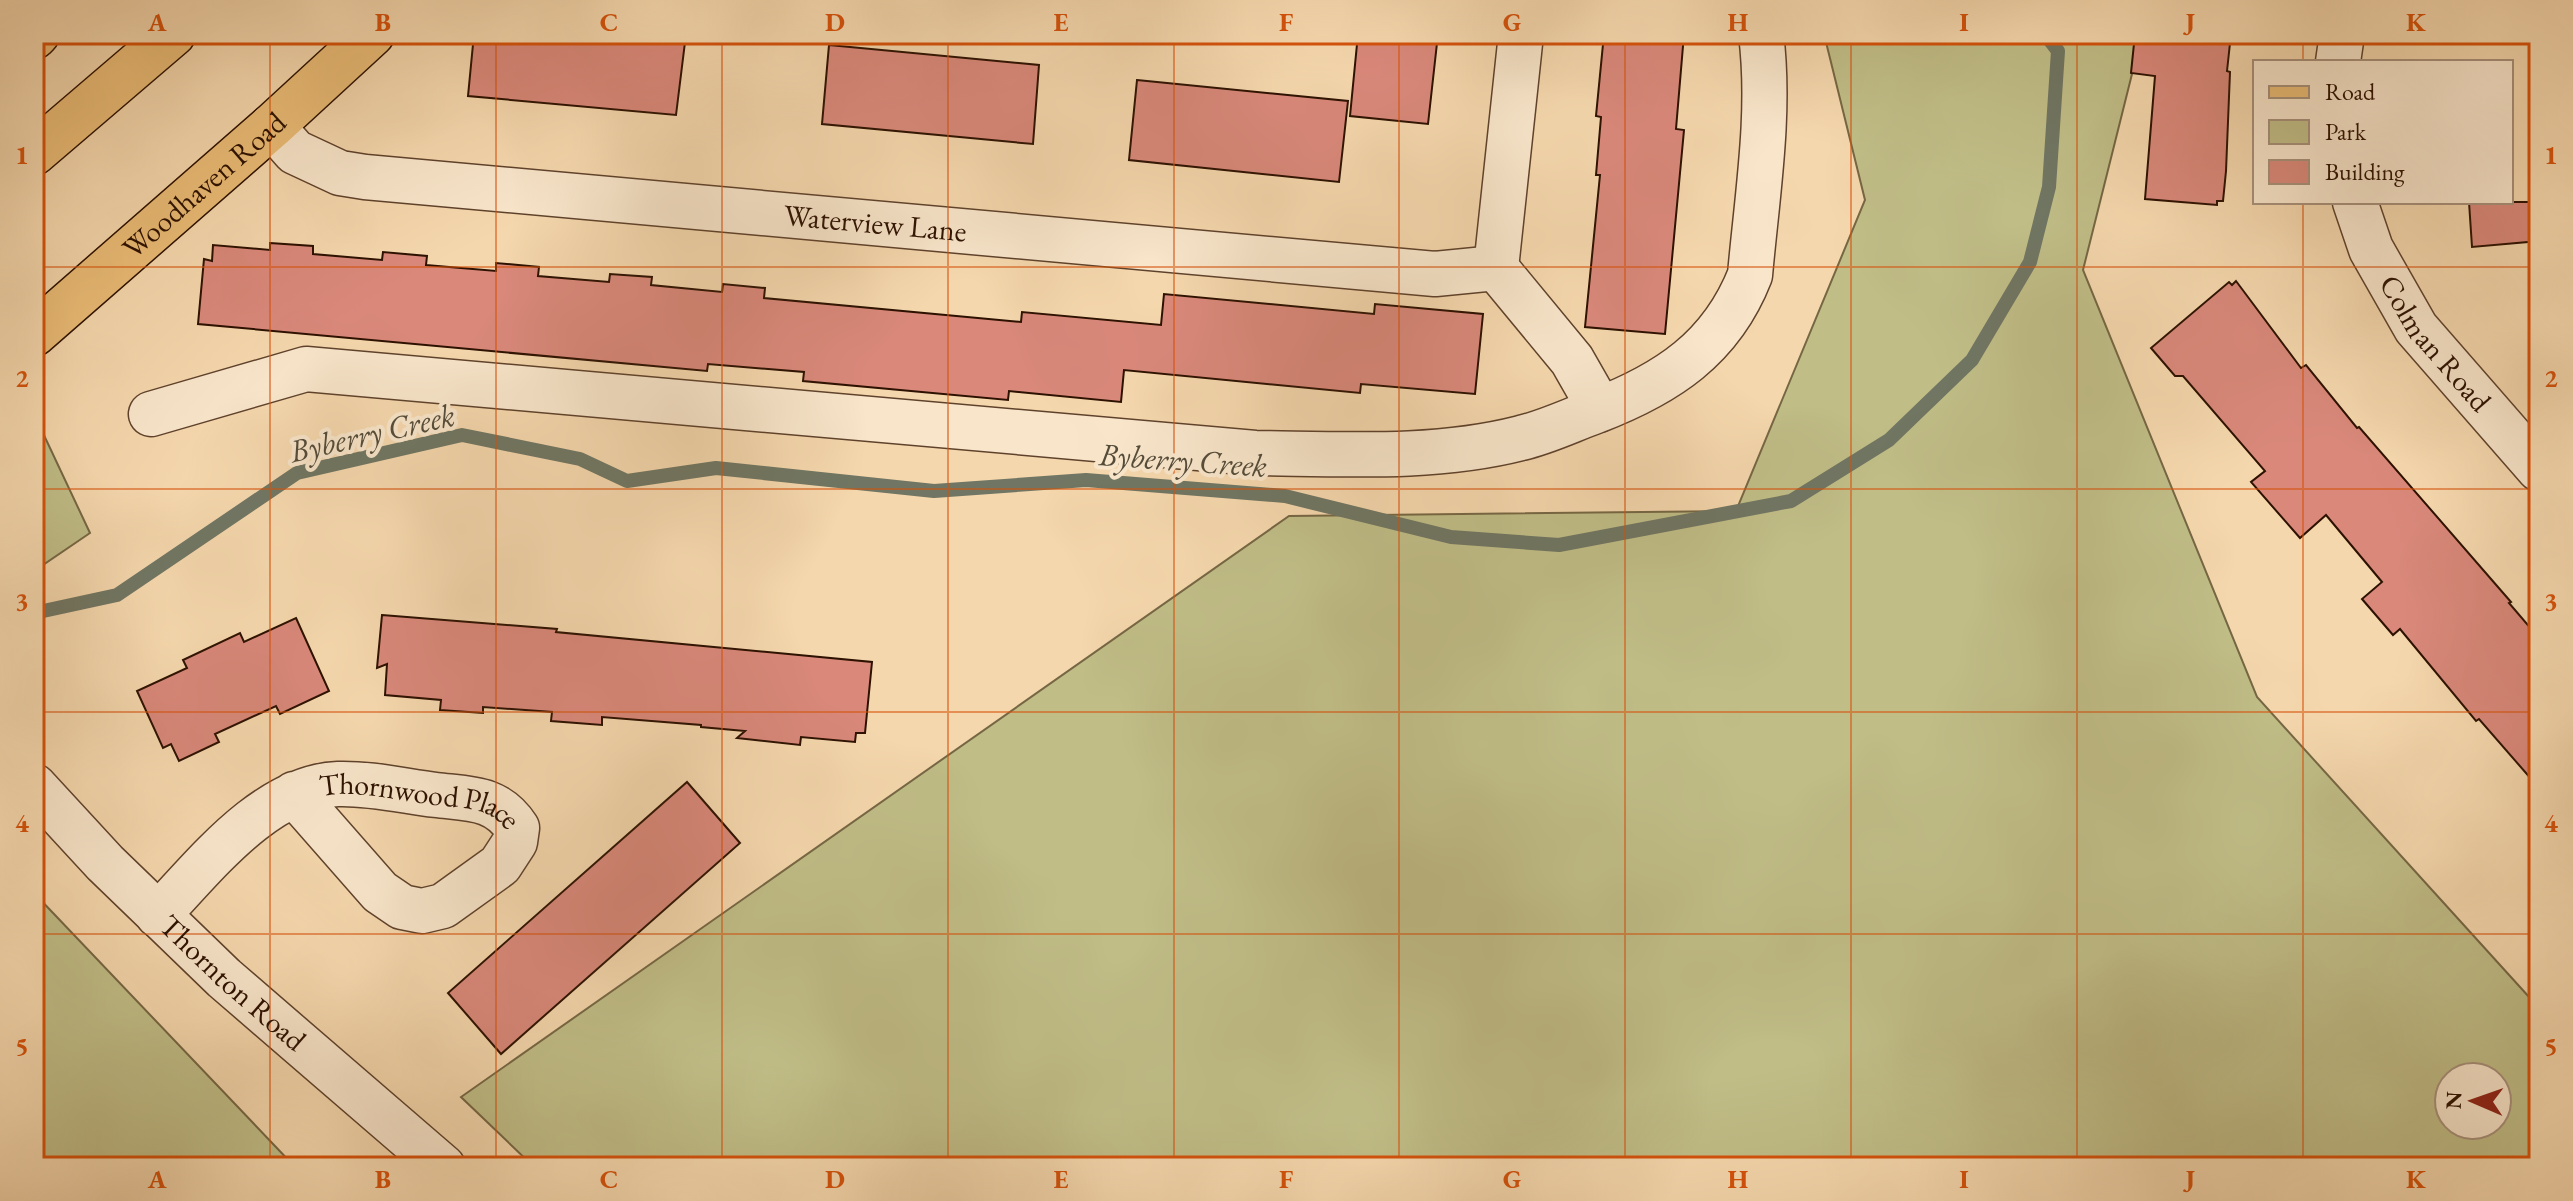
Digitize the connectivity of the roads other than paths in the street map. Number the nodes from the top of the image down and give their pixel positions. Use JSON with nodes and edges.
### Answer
{"nodes":[{"id":1,"x":173,"y":34,"type":"edge"},
{"id":2,"x":372,"y":34,"type":"edge"},
{"id":3,"x":1521,"y":34,"type":"edge"},
{"id":4,"x":1761,"y":34,"type":"edge"},
{"id":5,"x":2342,"y":34,"type":"edge"},
{"id":6,"x":2338,"y":60,"type":"edge"},
{"id":7,"x":272,"y":126,"type":"junction"},
{"id":8,"x":34,"y":153,"type":"edge"},
{"id":9,"x":2356,"y":204,"type":"edge"},
{"id":10,"x":1496,"y":268,"type":"junction"},
{"id":11,"x":34,"y":334,"type":"edge"},
{"id":12,"x":1600,"y":409,"type":"junction"},
{"id":13,"x":151,"y":414,"type":"dead end"},
{"id":14,"x":2539,"y":469,"type":"edge"},
{"id":15,"x":34,"y":786,"type":"edge"},
{"id":16,"x":294,"y":794,"type":"dead end"},
{"id":17,"x":158,"y":915,"type":"junction"},
{"id":18,"x":443,"y":1167,"type":"edge"}],
"edges":[{"from":1,"to":8,"type":"main road"},
{"from":2,"to":7,"type":"main road","name":"Woodhaven Road"},
{"from":3,"to":10,"type":"street"},
{"from":4,"to":12,"type":"street"},
{"from":5,"to":6,"type":"street"},
{"from":7,"to":10,"type":"street","name":"Waterview Lane"},
{"from":7,"to":11,"type":"main road","name":"Woodhaven Road"},
{"from":9,"to":14,"type":"street","name":"Colman Road"},
{"from":10,"to":12,"type":"street"},
{"from":12,"to":13,"type":"street"},
{"from":15,"to":17,"type":"street","name":"Thornton Road"},
{"from":16,"to":17,"type":"street","name":"Thornwood Place"},
{"from":17,"to":18,"type":"street","name":"Thornton Road"}]}
